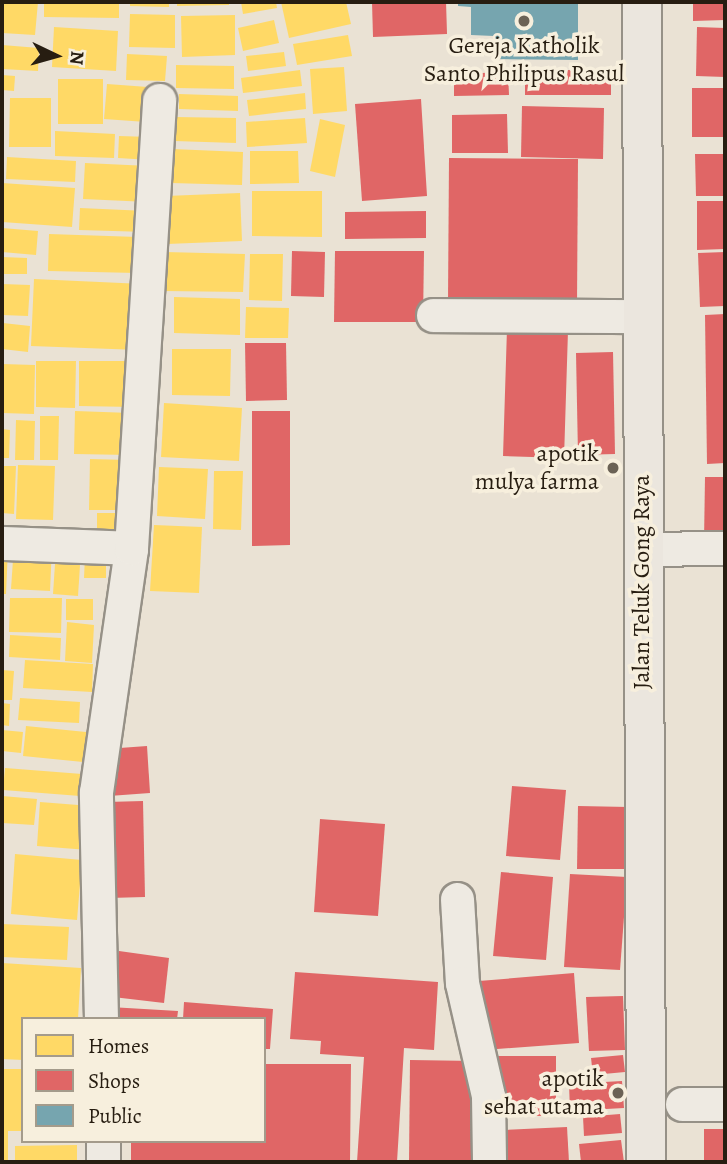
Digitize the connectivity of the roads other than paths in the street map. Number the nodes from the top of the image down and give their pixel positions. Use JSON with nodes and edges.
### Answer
{"nodes":[{"id":1,"x":642,"y":2,"type":"edge"},
{"id":2,"x":159,"y":100,"type":"dead end"},
{"id":3,"x":433,"y":315,"type":"dead end"},
{"id":4,"x":641,"y":316,"type":"junction"},
{"id":5,"x":2,"y":542,"type":"edge"},
{"id":6,"x":131,"y":548,"type":"junction"},
{"id":7,"x":725,"y":548,"type":"edge"},
{"id":8,"x":641,"y":549,"type":"junction"},
{"id":9,"x":457,"y":899,"type":"dead end"},
{"id":10,"x":102,"y":1017,"type":"edge"},
{"id":11,"x":682,"y":1104,"type":"dead end"},
{"id":12,"x":725,"y":1104,"type":"edge"},
{"id":13,"x":103,"y":1143,"type":"edge"},
{"id":14,"x":103,"y":1162,"type":"edge"},
{"id":15,"x":489,"y":1162,"type":"edge"},
{"id":16,"x":646,"y":1162,"type":"edge"}],
"edges":[{"from":1,"to":4,"type":"main road","name":"Jalan Teluk Gong Raya"},
{"from":2,"to":6,"type":"street"},
{"from":3,"to":4,"type":"street"},
{"from":4,"to":8,"type":"main road","name":"Jalan Teluk Gong Raya"},
{"from":5,"to":6,"type":"street"},
{"from":6,"to":10,"type":"street"},
{"from":7,"to":8,"type":"street"},
{"from":8,"to":16,"type":"main road","name":"Jalan Teluk Gong Raya"},
{"from":9,"to":15,"type":"street"},
{"from":11,"to":12,"type":"street"},
{"from":13,"to":14,"type":"street"}]}
